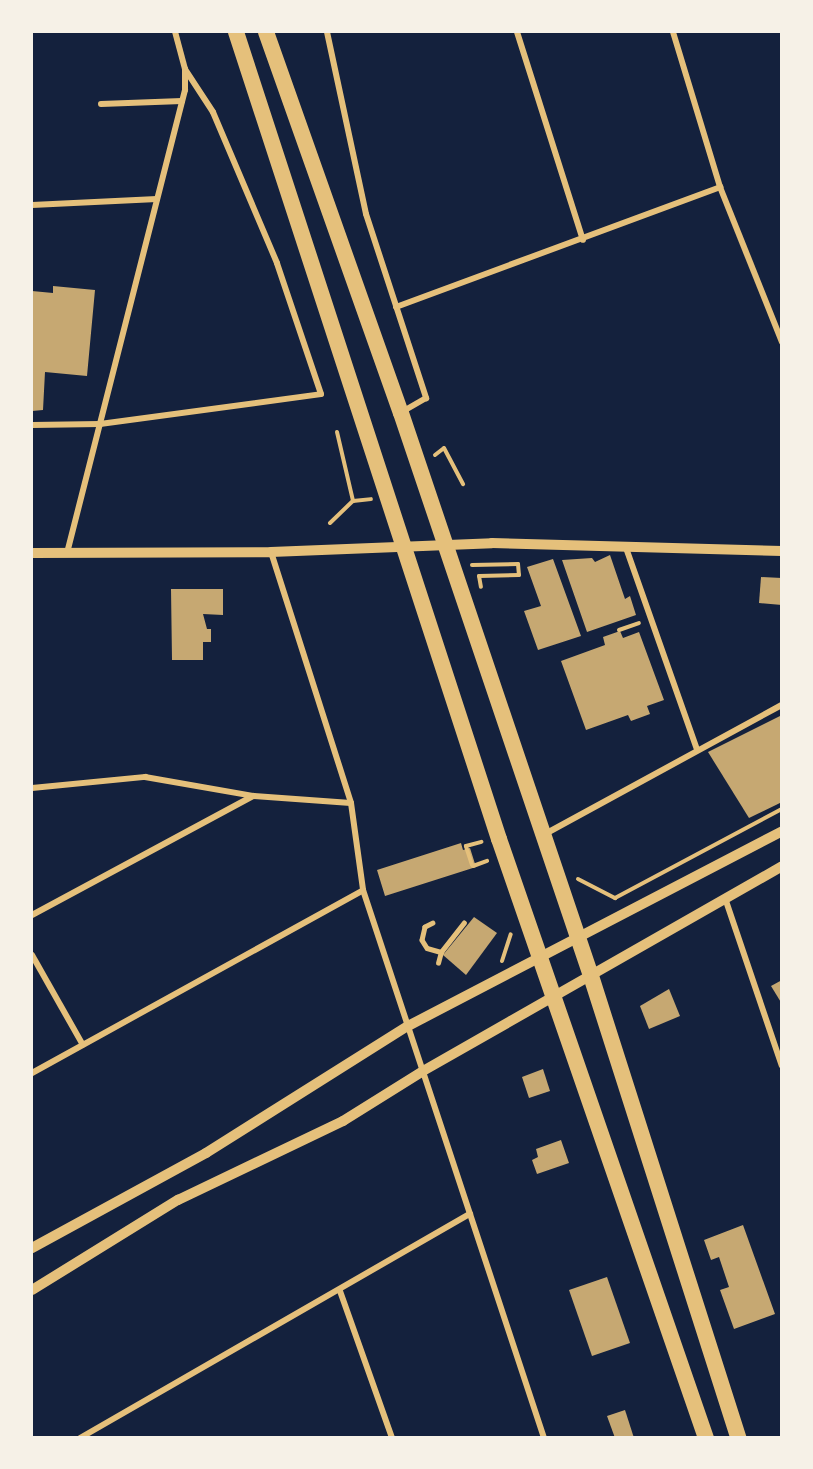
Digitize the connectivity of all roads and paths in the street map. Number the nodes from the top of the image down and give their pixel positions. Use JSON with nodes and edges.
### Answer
{"nodes":[{"id":1,"x":175,"y":32,"type":"edge"},
{"id":2,"x":236,"y":32,"type":"edge"},
{"id":3,"x":266,"y":32,"type":"edge"},
{"id":4,"x":327,"y":32,"type":"edge"},
{"id":5,"x":517,"y":32,"type":"edge"},
{"id":6,"x":673,"y":32,"type":"edge"},
{"id":7,"x":186,"y":69,"type":"junction"},
{"id":8,"x":182,"y":101,"type":"junction"},
{"id":9,"x":101,"y":104,"type":"dead end"},
{"id":10,"x":720,"y":187,"type":"junction"},
{"id":11,"x":157,"y":199,"type":"junction"},
{"id":12,"x":32,"y":205,"type":"edge"},
{"id":13,"x":583,"y":240,"type":"junction"},
{"id":14,"x":396,"y":308,"type":"junction"},
{"id":15,"x":782,"y":342,"type":"edge"},
{"id":16,"x":401,"y":413,"type":"junction"},
{"id":17,"x":100,"y":424,"type":"junction"},
{"id":18,"x":32,"y":425,"type":"edge"},
{"id":19,"x":338,"y":432,"type":"dead end"},
{"id":20,"x":437,"y":463,"type":"dead end"},
{"id":21,"x":463,"y":484,"type":"dead end"},
{"id":22,"x":330,"y":523,"type":"dead end"},
{"id":23,"x":445,"y":544,"type":"junction"},
{"id":24,"x":625,"y":545,"type":"junction"},
{"id":25,"x":404,"y":546,"type":"junction"},
{"id":26,"x":782,"y":551,"type":"edge"},
{"id":27,"x":271,"y":552,"type":"junction"},
{"id":28,"x":32,"y":553,"type":"edge"},
{"id":29,"x":67,"y":553,"type":"junction"},
{"id":30,"x":473,"y":567,"type":"dead end"},
{"id":31,"x":482,"y":594,"type":"dead end"},
{"id":32,"x":637,"y":624,"type":"dead end"},
{"id":33,"x":619,"y":630,"type":"dead end"},
{"id":34,"x":782,"y":705,"type":"edge"},
{"id":35,"x":697,"y":749,"type":"junction"},
{"id":36,"x":32,"y":788,"type":"edge"},
{"id":37,"x":254,"y":796,"type":"junction"},
{"id":38,"x":351,"y":803,"type":"junction"},
{"id":39,"x":782,"y":809,"type":"edge"},
{"id":40,"x":782,"y":831,"type":"edge"},
{"id":41,"x":543,"y":836,"type":"junction"},
{"id":42,"x":484,"y":862,"type":"dead end"},
{"id":43,"x":782,"y":866,"type":"edge"},
{"id":44,"x":491,"y":869,"type":"dead end"},
{"id":45,"x":574,"y":869,"type":"dead end"},
{"id":46,"x":363,"y":890,"type":"junction"},
{"id":47,"x":725,"y":898,"type":"junction"},
{"id":48,"x":32,"y":915,"type":"edge"},
{"id":49,"x":433,"y":923,"type":"dead end"},
{"id":50,"x":464,"y":923,"type":"dead end"},
{"id":51,"x":509,"y":923,"type":"dead end"},
{"id":52,"x":577,"y":937,"type":"junction"},
{"id":53,"x":441,"y":952,"type":"junction"},
{"id":54,"x":32,"y":955,"type":"edge"},
{"id":55,"x":541,"y":956,"type":"junction"},
{"id":56,"x":438,"y":963,"type":"dead end"},
{"id":57,"x":493,"y":967,"type":"dead end"},
{"id":58,"x":591,"y":976,"type":"junction"},
{"id":59,"x":555,"y":996,"type":"junction"},
{"id":60,"x":408,"y":1026,"type":"junction"},
{"id":61,"x":83,"y":1045,"type":"junction"},
{"id":62,"x":779,"y":1047,"type":"edge"},
{"id":63,"x":782,"y":1066,"type":"edge"},
{"id":64,"x":423,"y":1071,"type":"junction"},
{"id":65,"x":32,"y":1073,"type":"edge"},
{"id":66,"x":470,"y":1214,"type":"junction"},
{"id":67,"x":32,"y":1248,"type":"edge"},
{"id":68,"x":32,"y":1290,"type":"edge"},
{"id":69,"x":340,"y":1291,"type":"junction"},
{"id":70,"x":80,"y":1437,"type":"edge"},
{"id":71,"x":392,"y":1437,"type":"edge"},
{"id":72,"x":544,"y":1437,"type":"edge"},
{"id":73,"x":706,"y":1437,"type":"edge"},
{"id":74,"x":738,"y":1437,"type":"edge"}],
"edges":[{"from":1,"to":7,"type":"street"},
{"from":2,"to":25,"type":"highway"},
{"from":3,"to":16,"type":"highway"},
{"from":4,"to":14,"type":"street"},
{"from":5,"to":13,"type":"street"},
{"from":6,"to":10,"type":"street"},
{"from":7,"to":8,"type":"street"},
{"from":7,"to":17,"type":"street"},
{"from":8,"to":9,"type":"street"},
{"from":8,"to":11,"type":"street"},
{"from":10,"to":13,"type":"street"},
{"from":10,"to":15,"type":"street"},
{"from":11,"to":12,"type":"street"},
{"from":11,"to":17,"type":"street"},
{"from":13,"to":14,"type":"street"},
{"from":14,"to":16,"type":"street"},
{"from":16,"to":23,"type":"highway"},
{"from":17,"to":18,"type":"street"},
{"from":17,"to":29,"type":"street"},
{"from":19,"to":22,"type":"path"},
{"from":20,"to":21,"type":"path"},
{"from":23,"to":24,"type":"street"},
{"from":23,"to":25,"type":"street"},
{"from":23,"to":41,"type":"highway"},
{"from":24,"to":26,"type":"street"},
{"from":24,"to":35,"type":"street"},
{"from":25,"to":27,"type":"street"},
{"from":25,"to":55,"type":"highway"},
{"from":27,"to":29,"type":"street"},
{"from":27,"to":38,"type":"street"},
{"from":28,"to":29,"type":"street"},
{"from":30,"to":31,"type":"path"},
{"from":32,"to":33,"type":"path"},
{"from":34,"to":35,"type":"street"},
{"from":35,"to":41,"type":"street"},
{"from":36,"to":37,"type":"street"},
{"from":37,"to":38,"type":"street"},
{"from":37,"to":48,"type":"street"},
{"from":38,"to":46,"type":"street"},
{"from":39,"to":45,"type":"path"},
{"from":40,"to":52,"type":"street"},
{"from":41,"to":52,"type":"highway"},
{"from":42,"to":44,"type":"path"},
{"from":43,"to":47,"type":"street"},
{"from":46,"to":60,"type":"street"},
{"from":46,"to":61,"type":"street"},
{"from":47,"to":58,"type":"street"},
{"from":47,"to":62,"type":"street"},
{"from":49,"to":53,"type":"lane"},
{"from":50,"to":53,"type":"lane"},
{"from":51,"to":57,"type":"path"},
{"from":52,"to":55,"type":"street"},
{"from":52,"to":58,"type":"highway"},
{"from":53,"to":56,"type":"lane"},
{"from":54,"to":61,"type":"street"},
{"from":55,"to":59,"type":"highway"},
{"from":55,"to":60,"type":"street"},
{"from":58,"to":59,"type":"street"},
{"from":58,"to":74,"type":"highway"},
{"from":59,"to":64,"type":"street"},
{"from":59,"to":73,"type":"highway"},
{"from":60,"to":64,"type":"street"},
{"from":60,"to":67,"type":"street"},
{"from":61,"to":65,"type":"street"},
{"from":62,"to":63,"type":"street"},
{"from":64,"to":66,"type":"street"},
{"from":64,"to":68,"type":"street"},
{"from":66,"to":69,"type":"street"},
{"from":66,"to":72,"type":"street"},
{"from":69,"to":70,"type":"street"},
{"from":69,"to":71,"type":"street"}]}
